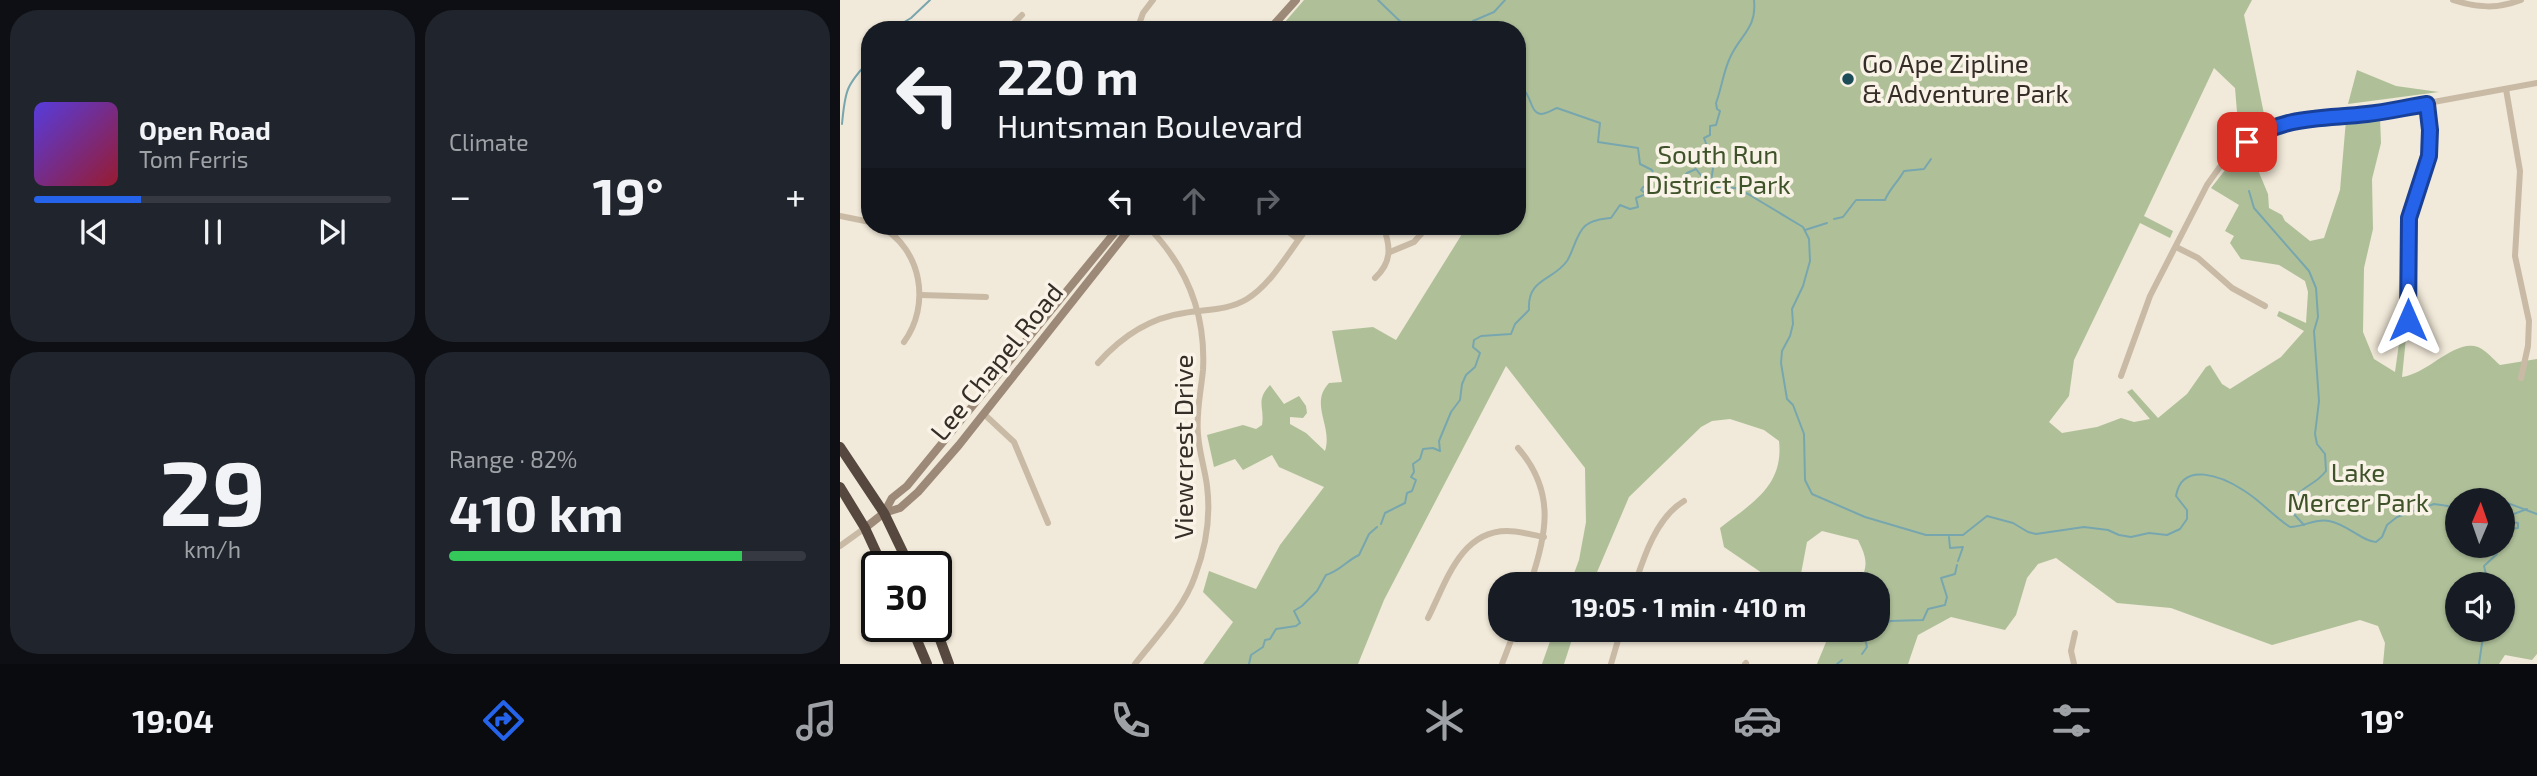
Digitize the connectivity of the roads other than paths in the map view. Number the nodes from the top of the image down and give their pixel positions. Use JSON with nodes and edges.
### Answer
{"nodes":[{"id":1,"x":1153,"y":0,"type":"edge"},
{"id":2,"x":1296,"y":0,"type":"edge"},
{"id":3,"x":2453,"y":0,"type":"edge"},
{"id":4,"x":2521,"y":0,"type":"edge"},
{"id":5,"x":1022,"y":15,"type":"dead end"},
{"id":6,"x":1016,"y":21,"type":"edge"},
{"id":7,"x":1140,"y":21,"type":"edge"},
{"id":8,"x":1277,"y":21,"type":"edge"},
{"id":9,"x":2537,"y":83,"type":"edge"},
{"id":10,"x":2506,"y":89,"type":"junction"},
{"id":11,"x":2427,"y":104,"type":"junction"},
{"id":12,"x":840,"y":216,"type":"edge"},
{"id":13,"x":861,"y":220,"type":"edge"},
{"id":14,"x":896,"y":235,"type":"edge"},
{"id":15,"x":1113,"y":235,"type":"edge"},
{"id":16,"x":1125,"y":235,"type":"edge"},
{"id":17,"x":1155,"y":235,"type":"edge"},
{"id":18,"x":1293,"y":235,"type":"edge"},
{"id":19,"x":1301,"y":235,"type":"edge"},
{"id":20,"x":1385,"y":235,"type":"edge"},
{"id":21,"x":1420,"y":235,"type":"edge"},
{"id":22,"x":1298,"y":239,"type":"junction"},
{"id":23,"x":2176,"y":247,"type":"junction"},
{"id":24,"x":1390,"y":252,"type":"junction"},
{"id":25,"x":1376,"y":278,"type":"dead end"},
{"id":26,"x":920,"y":295,"type":"junction"},
{"id":27,"x":986,"y":297,"type":"dead end"},
{"id":28,"x":2265,"y":306,"type":"dead end"},
{"id":29,"x":1199,"y":311,"type":"junction"},
{"id":30,"x":2408,"y":320,"type":"dead end"},
{"id":31,"x":904,"y":342,"type":"dead end"},
{"id":32,"x":1098,"y":363,"type":"dead end"},
{"id":33,"x":2121,"y":376,"type":"dead end"},
{"id":34,"x":2521,"y":378,"type":"dead end"},
{"id":35,"x":985,"y":415,"type":"junction"},
{"id":36,"x":840,"y":447,"type":"edge"},
{"id":37,"x":1518,"y":448,"type":"dead end"},
{"id":38,"x":840,"y":487,"type":"edge"},
{"id":39,"x":1684,"y":501,"type":"dead end"},
{"id":40,"x":884,"y":513,"type":"junction"},
{"id":41,"x":1048,"y":523,"type":"dead end"},
{"id":42,"x":865,"y":528,"type":"junction"},
{"id":43,"x":1544,"y":537,"type":"junction"},
{"id":44,"x":840,"y":546,"type":"edge"},
{"id":45,"x":876,"y":551,"type":"edge"},
{"id":46,"x":902,"y":551,"type":"edge"},
{"id":47,"x":1534,"y":572,"type":"edge"},
{"id":48,"x":1639,"y":572,"type":"edge"},
{"id":49,"x":1428,"y":618,"type":"dead end"},
{"id":50,"x":2075,"y":633,"type":"dead end"},
{"id":51,"x":918,"y":642,"type":"edge"},
{"id":52,"x":941,"y":642,"type":"edge"},
{"id":53,"x":1510,"y":642,"type":"edge"},
{"id":54,"x":1617,"y":642,"type":"edge"},
{"id":55,"x":927,"y":664,"type":"edge"},
{"id":56,"x":949,"y":664,"type":"edge"},
{"id":57,"x":1135,"y":664,"type":"edge"},
{"id":58,"x":1502,"y":664,"type":"edge"},
{"id":59,"x":1611,"y":664,"type":"edge"},
{"id":60,"x":2074,"y":664,"type":"edge"}],
"edges":[{"from":1,"to":7,"type":"street"},
{"from":2,"to":8,"type":"main road"},
{"from":3,"to":4,"type":"street"},
{"from":5,"to":6,"type":"street"},
{"from":9,"to":10,"type":"street"},
{"from":10,"to":11,"type":"street"},
{"from":10,"to":34,"type":"street"},
{"from":11,"to":23,"type":"street"},
{"from":11,"to":30,"type":"street"},
{"from":12,"to":13,"type":"street"},
{"from":14,"to":26,"type":"street"},
{"from":15,"to":40,"type":"main road","name":"Lee Chapel Road"},
{"from":16,"to":35,"type":"main road","name":"Lee Chapel Road"},
{"from":17,"to":29,"type":"street","name":"Viewcrest Drive"},
{"from":18,"to":22,"type":"street"},
{"from":19,"to":22,"type":"street"},
{"from":20,"to":24,"type":"street"},
{"from":21,"to":24,"type":"street"},
{"from":22,"to":29,"type":"street"},
{"from":23,"to":28,"type":"street"},
{"from":23,"to":33,"type":"street"},
{"from":24,"to":25,"type":"street"},
{"from":26,"to":27,"type":"street"},
{"from":26,"to":31,"type":"street"},
{"from":29,"to":32,"type":"street"},
{"from":29,"to":57,"type":"street","name":"Viewcrest Drive"},
{"from":35,"to":40,"type":"main road","name":"Lee Chapel Road"},
{"from":35,"to":41,"type":"street"},
{"from":36,"to":40,"type":"highway"},
{"from":37,"to":43,"type":"street"},
{"from":38,"to":42,"type":"highway"},
{"from":39,"to":48,"type":"street"},
{"from":40,"to":42,"type":"main road","name":"Lee Chapel Road"},
{"from":40,"to":46,"type":"highway"},
{"from":42,"to":44,"type":"street"},
{"from":42,"to":45,"type":"highway"},
{"from":43,"to":47,"type":"street"},
{"from":43,"to":49,"type":"street"},
{"from":50,"to":60,"type":"street"},
{"from":51,"to":55,"type":"highway"},
{"from":52,"to":56,"type":"highway"},
{"from":53,"to":58,"type":"street"},
{"from":54,"to":59,"type":"street"}]}
